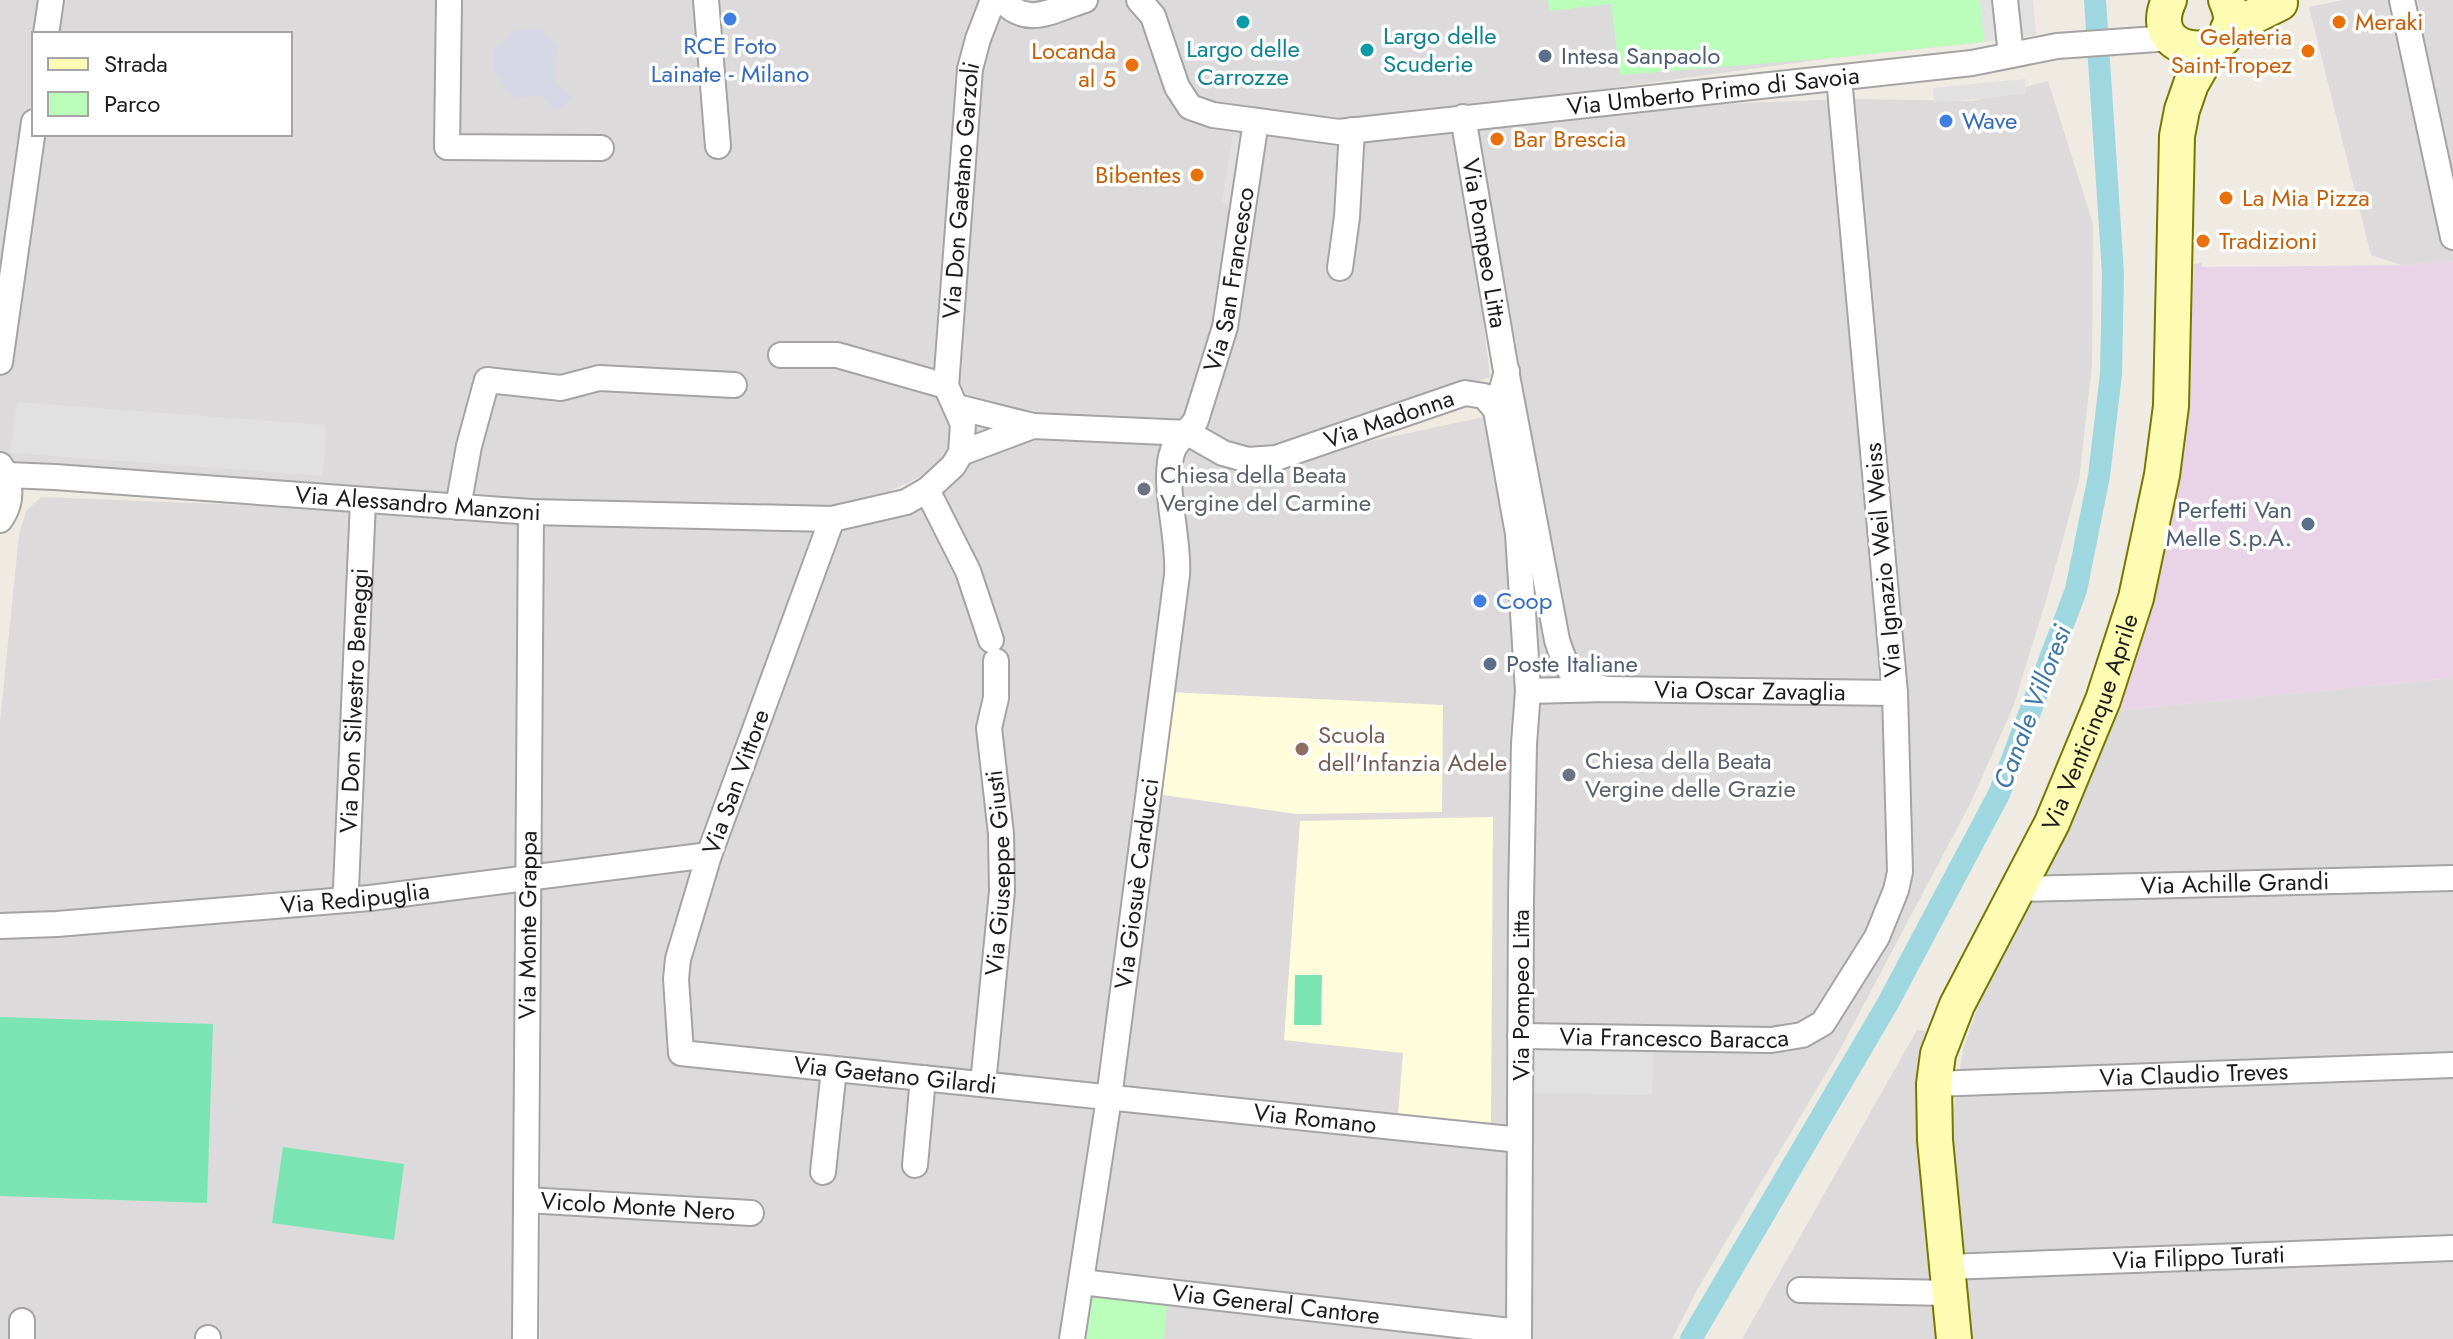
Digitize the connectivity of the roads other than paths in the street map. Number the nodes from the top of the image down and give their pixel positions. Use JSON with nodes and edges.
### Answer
{"nodes":[{"id":1,"x":51,"y":0,"type":"edge"},
{"id":2,"x":449,"y":0,"type":"edge"},
{"id":3,"x":706,"y":0,"type":"edge"},
{"id":4,"x":993,"y":0,"type":"edge"},
{"id":5,"x":1002,"y":0,"type":"edge"},
{"id":6,"x":1085,"y":0,"type":"edge"},
{"id":7,"x":1139,"y":0,"type":"edge"},
{"id":8,"x":2005,"y":0,"type":"edge"},
{"id":9,"x":2402,"y":0,"type":"edge"},
{"id":10,"x":2168,"y":1,"type":"edge"},
{"id":11,"x":2286,"y":1,"type":"edge"},
{"id":12,"x":2200,"y":29,"type":"edge"},
{"id":13,"x":46,"y":32,"type":"edge"},
{"id":14,"x":2011,"y":55,"type":"junction"},
{"id":15,"x":1839,"y":78,"type":"junction"},
{"id":16,"x":1463,"y":117,"type":"junction"},
{"id":17,"x":1256,"y":121,"type":"junction"},
{"id":18,"x":1352,"y":130,"type":"junction"},
{"id":19,"x":32,"y":136,"type":"edge"},
{"id":20,"x":718,"y":146,"type":"dead end"},
{"id":21,"x":601,"y":148,"type":"dead end"},
{"id":22,"x":2453,"y":237,"type":"edge"},
{"id":23,"x":1340,"y":268,"type":"dead end"},
{"id":24,"x":781,"y":355,"type":"dead end"},
{"id":25,"x":0,"y":362,"type":"edge"},
{"id":26,"x":734,"y":385,"type":"dead end"},
{"id":27,"x":952,"y":396,"type":"junction"},
{"id":28,"x":1505,"y":412,"type":"junction"},
{"id":29,"x":1033,"y":426,"type":"junction"},
{"id":30,"x":1188,"y":433,"type":"junction"},
{"id":31,"x":961,"y":453,"type":"junction"},
{"id":32,"x":3,"y":470,"type":"edge"},
{"id":33,"x":935,"y":483,"type":"junction"},
{"id":34,"x":363,"y":501,"type":"junction"},
{"id":35,"x":458,"y":507,"type":"junction"},
{"id":36,"x":531,"y":512,"type":"junction"},
{"id":37,"x":832,"y":519,"type":"junction"},
{"id":38,"x":0,"y":520,"type":"edge"},
{"id":39,"x":1560,"y":649,"type":"junction"},
{"id":40,"x":1526,"y":651,"type":"junction"},
{"id":41,"x":1606,"y":689,"type":"junction"},
{"id":42,"x":1528,"y":691,"type":"junction"},
{"id":43,"x":1895,"y":693,"type":"junction"},
{"id":44,"x":709,"y":855,"type":"junction"},
{"id":45,"x":527,"y":878,"type":"junction"},
{"id":46,"x":2453,"y":878,"type":"edge"},
{"id":47,"x":2019,"y":889,"type":"junction"},
{"id":48,"x":343,"y":900,"type":"junction"},
{"id":49,"x":0,"y":926,"type":"edge"},
{"id":50,"x":1823,"y":1023,"type":"joint"},
{"id":51,"x":1520,"y":1036,"type":"junction"},
{"id":52,"x":681,"y":1053,"type":"joint"},
{"id":53,"x":2453,"y":1065,"type":"edge"},
{"id":54,"x":834,"y":1069,"type":"junction"},
{"id":55,"x":923,"y":1078,"type":"junction"},
{"id":56,"x":983,"y":1084,"type":"junction"},
{"id":57,"x":1934,"y":1084,"type":"junction"},
{"id":58,"x":1109,"y":1098,"type":"junction"},
{"id":59,"x":1520,"y":1140,"type":"junction"},
{"id":60,"x":915,"y":1165,"type":"dead end"},
{"id":61,"x":823,"y":1172,"type":"dead end"},
{"id":62,"x":526,"y":1200,"type":"junction"},
{"id":63,"x":751,"y":1213,"type":"dead end"},
{"id":64,"x":2453,"y":1248,"type":"edge"},
{"id":65,"x":1948,"y":1280,"type":"junction"},
{"id":66,"x":1081,"y":1282,"type":"junction"},
{"id":67,"x":1800,"y":1290,"type":"dead end"},
{"id":68,"x":1519,"y":1335,"type":"edge"},
{"id":69,"x":525,"y":1339,"type":"edge"},
{"id":70,"x":1072,"y":1339,"type":"edge"},
{"id":71,"x":1954,"y":1339,"type":"edge"}],
"edges":[{"from":1,"to":13,"type":"street"},
{"from":2,"to":21,"type":"street"},
{"from":3,"to":20,"type":"street"},
{"from":4,"to":27,"type":"street","name":"Via Don Gaetano Garzoli"},
{"from":5,"to":6,"type":"street"},
{"from":7,"to":17,"type":"street","name":"Via Umberto Primo di Savoia"},
{"from":8,"to":14,"type":"street"},
{"from":9,"to":22,"type":"street"},
{"from":10,"to":12,"type":"street","name":"Via Venticinque Aprile"},
{"from":11,"to":12,"type":"street","name":"Via Umberto Primo di Savoia"},
{"from":12,"to":14,"type":"street","name":"Via Umberto Primo di Savoia"},
{"from":12,"to":47,"type":"street","name":"Via Venticinque Aprile"},
{"from":14,"to":15,"type":"street","name":"Via Umberto Primo di Savoia"},
{"from":15,"to":16,"type":"street","name":"Via Umberto Primo di Savoia"},
{"from":15,"to":43,"type":"street","name":"Via Ignazio Weil Weiss"},
{"from":16,"to":18,"type":"street","name":"Via Umberto Primo di Savoia"},
{"from":16,"to":28,"type":"street","name":"Via Pompeo Litta"},
{"from":17,"to":18,"type":"street","name":"Via Umberto Primo di Savoia"},
{"from":17,"to":30,"type":"street","name":"Via San Francesco"},
{"from":18,"to":23,"type":"street"},
{"from":19,"to":25,"type":"street"},
{"from":24,"to":27,"type":"street"},
{"from":26,"to":35,"type":"street"},
{"from":27,"to":29,"type":"street"},
{"from":27,"to":31,"type":"street","name":"Via Don Gaetano Garzoli"},
{"from":28,"to":30,"type":"street","name":"Via Madonna"},
{"from":28,"to":39,"type":"street","name":"Via Pompeo Litta"},
{"from":28,"to":40,"type":"street","name":"Via Pompeo Litta"},
{"from":29,"to":30,"type":"street"},
{"from":29,"to":31,"type":"street"},
{"from":30,"to":58,"type":"street","name":"Via Giosuè Carducci"},
{"from":31,"to":33,"type":"street"},
{"from":32,"to":34,"type":"street","name":"Via Alessandro Manzoni"},
{"from":32,"to":38,"type":"street"},
{"from":33,"to":37,"type":"street","name":"Via Alessandro Manzoni"},
{"from":33,"to":56,"type":"street","name":"Via Giuseppe Giusti"},
{"from":34,"to":35,"type":"street","name":"Via Alessandro Manzoni"},
{"from":34,"to":48,"type":"street","name":"Via Don Silvestro Beneggi"},
{"from":35,"to":36,"type":"street","name":"Via Alessandro Manzoni"},
{"from":36,"to":37,"type":"street","name":"Via Alessandro Manzoni"},
{"from":36,"to":45,"type":"street","name":"Via Monte Grappa"},
{"from":37,"to":44,"type":"street","name":"Via San Vittore"},
{"from":39,"to":40,"type":"street"},
{"from":39,"to":41,"type":"street","name":"Via Oscar Zavaglia"},
{"from":40,"to":42,"type":"street","name":"Via Pompeo Litta"},
{"from":41,"to":42,"type":"street","name":"Via Oscar Zavaglia"},
{"from":41,"to":43,"type":"street","name":"Via Oscar Zavaglia"},
{"from":42,"to":51,"type":"street","name":"Via Pompeo Litta"},
{"from":43,"to":50,"type":"street","name":"Via Ignazio Weil Weiss"},
{"from":44,"to":45,"type":"street","name":"Via Redipuglia"},
{"from":44,"to":52,"type":"street","name":"Via San Vittore"},
{"from":45,"to":48,"type":"street","name":"Via Redipuglia"},
{"from":45,"to":62,"type":"street","name":"Via Monte Grappa"},
{"from":46,"to":47,"type":"street","name":"Via Achille Grandi"},
{"from":47,"to":57,"type":"street","name":"Via Venticinque Aprile"},
{"from":48,"to":49,"type":"street","name":"Via Redipuglia"},
{"from":50,"to":51,"type":"street","name":"Via Francesco Baracca"},
{"from":51,"to":59,"type":"street","name":"Via Pompeo Litta"},
{"from":52,"to":54,"type":"street","name":"Via Gaetano Gilardi"},
{"from":53,"to":57,"type":"street","name":"Via Claudio Treves"},
{"from":54,"to":55,"type":"street","name":"Via Gaetano Gilardi"},
{"from":54,"to":61,"type":"street"},
{"from":55,"to":56,"type":"street","name":"Via Gaetano Gilardi"},
{"from":55,"to":60,"type":"street"},
{"from":56,"to":58,"type":"street","name":"Via Gaetano Gilardi"},
{"from":57,"to":65,"type":"street","name":"Via Venticinque Aprile"},
{"from":58,"to":59,"type":"street","name":"Via Romano"},
{"from":58,"to":66,"type":"street","name":"Via Giosuè Carducci"},
{"from":59,"to":68,"type":"street","name":"Via Pompeo Litta"},
{"from":62,"to":63,"type":"street","name":"Vicolo Monte Nero"},
{"from":62,"to":69,"type":"street","name":"Via Monte Grappa"},
{"from":64,"to":65,"type":"street","name":"Via Filippo Turati"},
{"from":65,"to":67,"type":"street","name":"Via Filippo Turati"},
{"from":65,"to":71,"type":"street","name":"Via Venticinque Aprile"},
{"from":66,"to":68,"type":"street","name":"Via General Cantore"},
{"from":66,"to":70,"type":"street","name":"Via Giosuè Carducci"}]}
